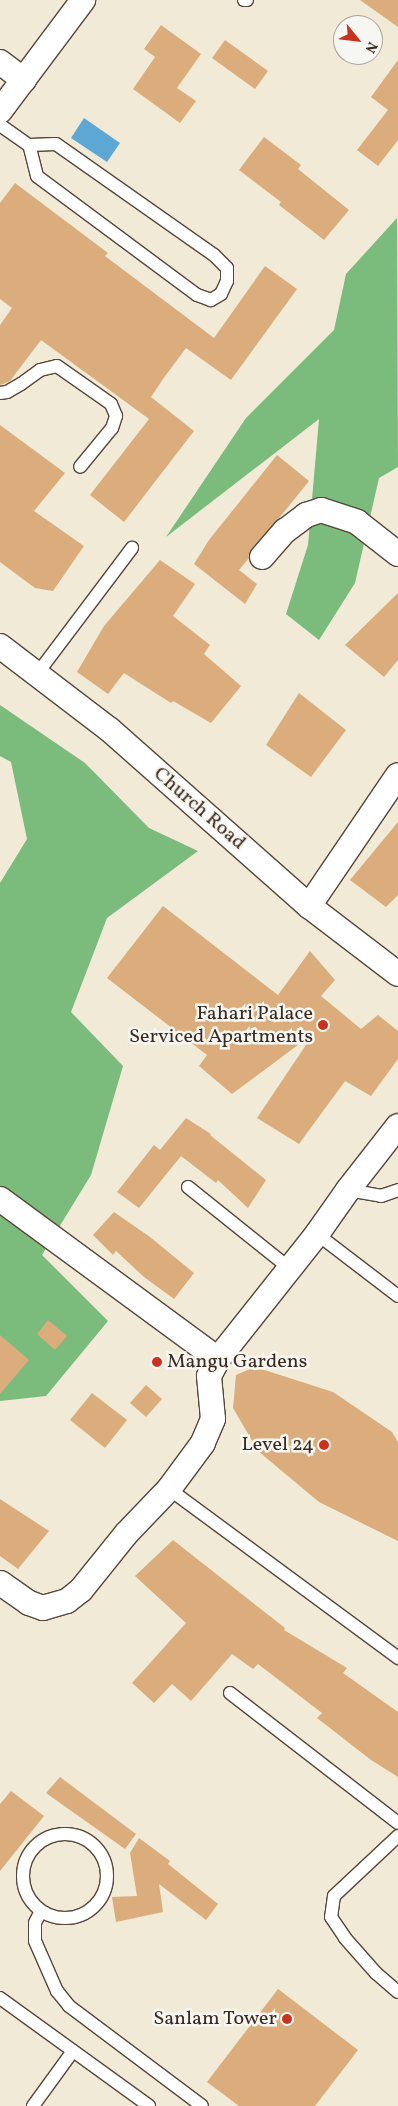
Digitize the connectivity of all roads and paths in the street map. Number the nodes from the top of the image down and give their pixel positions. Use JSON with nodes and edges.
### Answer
{"nodes":[{"id":1,"x":84,"y":0,"type":"edge"},
{"id":2,"x":0,"y":62,"type":"edge"},
{"id":3,"x":24,"y":80,"type":"junction"},
{"id":4,"x":0,"y":112,"type":"edge"},
{"id":5,"x":0,"y":125,"type":"edge"},
{"id":6,"x":29,"y":145,"type":"junction"},
{"id":7,"x":0,"y":393,"type":"edge"},
{"id":8,"x":80,"y":468,"type":"dead end"},
{"id":9,"x":132,"y":548,"type":"dead end"},
{"id":10,"x":398,"y":554,"type":"edge"},
{"id":11,"x":262,"y":557,"type":"dead end"},
{"id":12,"x":0,"y":646,"type":"edge"},
{"id":13,"x":37,"y":674,"type":"junction"},
{"id":14,"x":398,"y":775,"type":"edge"},
{"id":15,"x":309,"y":906,"type":"junction"},
{"id":16,"x":398,"y":974,"type":"edge"},
{"id":17,"x":398,"y":1126,"type":"edge"},
{"id":18,"x":188,"y":1187,"type":"dead end"},
{"id":19,"x":348,"y":1190,"type":"junction"},
{"id":20,"x":398,"y":1190,"type":"edge"},
{"id":21,"x":0,"y":1199,"type":"edge"},
{"id":22,"x":317,"y":1234,"type":"junction"},
{"id":23,"x":290,"y":1268,"type":"junction"},
{"id":24,"x":398,"y":1296,"type":"edge"},
{"id":25,"x":218,"y":1359,"type":"junction"},
{"id":26,"x":169,"y":1489,"type":"junction"},
{"id":27,"x":0,"y":1583,"type":"edge"},
{"id":28,"x":398,"y":1658,"type":"edge"},
{"id":29,"x":230,"y":1694,"type":"dead end"},
{"id":30,"x":398,"y":1823,"type":"edge"},
{"id":31,"x":398,"y":1836,"type":"edge"},
{"id":32,"x":41,"y":1911,"type":"junction"},
{"id":33,"x":398,"y":1992,"type":"edge"},
{"id":34,"x":0,"y":1998,"type":"edge"},
{"id":35,"x":73,"y":2051,"type":"junction"},
{"id":36,"x":33,"y":2106,"type":"edge"},
{"id":37,"x":149,"y":2106,"type":"edge"},
{"id":38,"x":202,"y":2106,"type":"edge"}],
"edges":[{"from":1,"to":3,"type":"street"},
{"from":2,"to":3,"type":"street"},
{"from":3,"to":4,"type":"street"},
{"from":5,"to":6,"type":"lane"},
{"from":6,"to":6,"type":"lane"},
{"from":7,"to":8,"type":"lane"},
{"from":9,"to":13,"type":"lane"},
{"from":10,"to":11,"type":"street"},
{"from":12,"to":13,"type":"street","name":"Church Road"},
{"from":13,"to":15,"type":"street","name":"Church Road"},
{"from":14,"to":15,"type":"street"},
{"from":15,"to":16,"type":"street","name":"Church Road"},
{"from":17,"to":19,"type":"street"},
{"from":18,"to":23,"type":"lane"},
{"from":19,"to":20,"type":"lane"},
{"from":19,"to":22,"type":"street"},
{"from":21,"to":25,"type":"street"},
{"from":22,"to":23,"type":"street"},
{"from":22,"to":24,"type":"lane"},
{"from":23,"to":25,"type":"street"},
{"from":25,"to":26,"type":"street"},
{"from":26,"to":27,"type":"street"},
{"from":26,"to":28,"type":"lane"},
{"from":29,"to":30,"type":"lane"},
{"from":31,"to":33,"type":"lane"},
{"from":32,"to":32,"type":"lane"},
{"from":32,"to":38,"type":"lane"},
{"from":34,"to":35,"type":"lane"},
{"from":35,"to":36,"type":"lane"},
{"from":35,"to":37,"type":"lane"}]}
